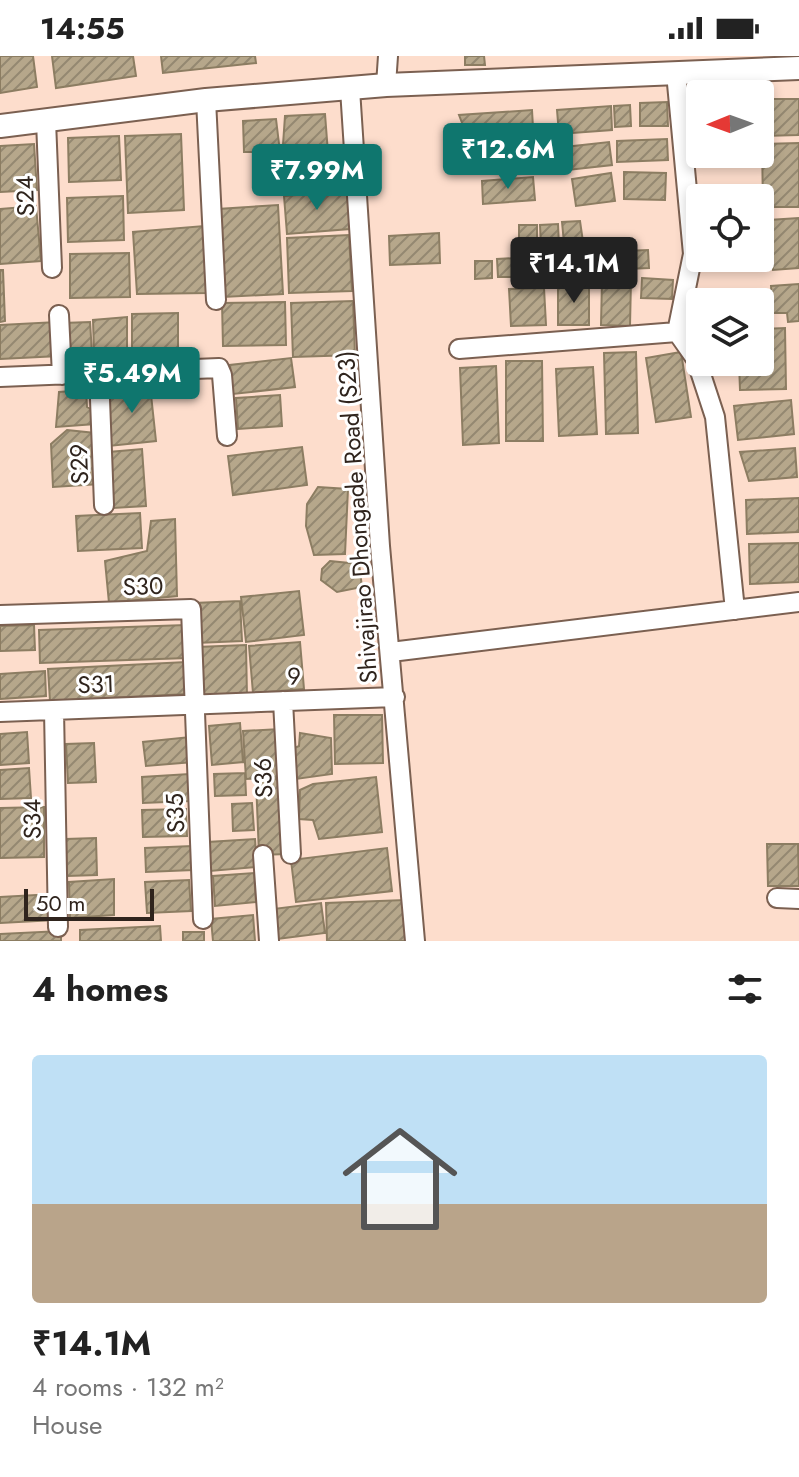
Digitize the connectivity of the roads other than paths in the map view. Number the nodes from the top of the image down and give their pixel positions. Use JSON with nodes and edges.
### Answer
{"nodes":[{"id":1,"x":388,"y":56,"type":"edge"},
{"id":2,"x":701,"y":64,"type":"edge"},
{"id":3,"x":799,"y":68,"type":"edge"},
{"id":4,"x":676,"y":73,"type":"junction"},
{"id":5,"x":386,"y":85,"type":"junction"},
{"id":6,"x":350,"y":89,"type":"junction"},
{"id":7,"x":206,"y":100,"type":"junction"},
{"id":8,"x":46,"y":121,"type":"junction"},
{"id":9,"x":0,"y":126,"type":"edge"},
{"id":10,"x":52,"y":268,"type":"dead end"},
{"id":11,"x":216,"y":300,"type":"dead end"},
{"id":12,"x":59,"y":315,"type":"dead end"},
{"id":13,"x":677,"y":332,"type":"junction"},
{"id":14,"x":459,"y":349,"type":"dead end"},
{"id":15,"x":99,"y":373,"type":"junction"},
{"id":16,"x":62,"y":375,"type":"junction"},
{"id":17,"x":0,"y":377,"type":"edge"},
{"id":18,"x":227,"y":436,"type":"dead end"},
{"id":19,"x":104,"y":505,"type":"dead end"},
{"id":20,"x":799,"y":602,"type":"edge"},
{"id":21,"x":735,"y":610,"type":"junction"},
{"id":22,"x":0,"y":615,"type":"edge"},
{"id":23,"x":391,"y":652,"type":"junction"},
{"id":24,"x":395,"y":697,"type":"junction"},
{"id":25,"x":283,"y":701,"type":"junction"},
{"id":26,"x":194,"y":704,"type":"junction"},
{"id":27,"x":54,"y":710,"type":"junction"},
{"id":28,"x":0,"y":712,"type":"edge"},
{"id":29,"x":291,"y":854,"type":"dead end"},
{"id":30,"x":263,"y":855,"type":"dead end"},
{"id":31,"x":777,"y":898,"type":"dead end"},
{"id":32,"x":799,"y":899,"type":"edge"},
{"id":33,"x":203,"y":919,"type":"dead end"},
{"id":34,"x":58,"y":927,"type":"dead end"},
{"id":35,"x":269,"y":941,"type":"edge"},
{"id":36,"x":415,"y":941,"type":"edge"}],
"edges":[{"from":1,"to":5,"type":"street"},
{"from":2,"to":3,"type":"street"},
{"from":2,"to":4,"type":"street"},
{"from":4,"to":5,"type":"street"},
{"from":4,"to":13,"type":"street"},
{"from":5,"to":6,"type":"street"},
{"from":6,"to":7,"type":"street"},
{"from":6,"to":23,"type":"street","name":"Shivajirao Dhongade Road (S23)"},
{"from":7,"to":8,"type":"street"},
{"from":7,"to":11,"type":"street"},
{"from":8,"to":9,"type":"street"},
{"from":8,"to":10,"type":"street","name":"S24"},
{"from":12,"to":16,"type":"street"},
{"from":13,"to":14,"type":"street"},
{"from":13,"to":21,"type":"street"},
{"from":15,"to":16,"type":"street"},
{"from":15,"to":18,"type":"street"},
{"from":15,"to":19,"type":"street","name":"S29"},
{"from":16,"to":17,"type":"street"},
{"from":20,"to":21,"type":"street"},
{"from":21,"to":23,"type":"street"},
{"from":22,"to":26,"type":"street","name":"S30"},
{"from":23,"to":24,"type":"street","name":"Shivajirao Dhongade Road (S23)"},
{"from":24,"to":25,"type":"street","name":"9"},
{"from":24,"to":36,"type":"street","name":"Shivajirao Dhongade Road (S23)"},
{"from":25,"to":26,"type":"street","name":"9"},
{"from":25,"to":29,"type":"street","name":"S36"},
{"from":26,"to":27,"type":"street","name":"S31"},
{"from":26,"to":33,"type":"street","name":"S35"},
{"from":27,"to":28,"type":"street","name":"S31"},
{"from":27,"to":34,"type":"street","name":"S34"},
{"from":30,"to":35,"type":"street"},
{"from":31,"to":32,"type":"street"}]}
